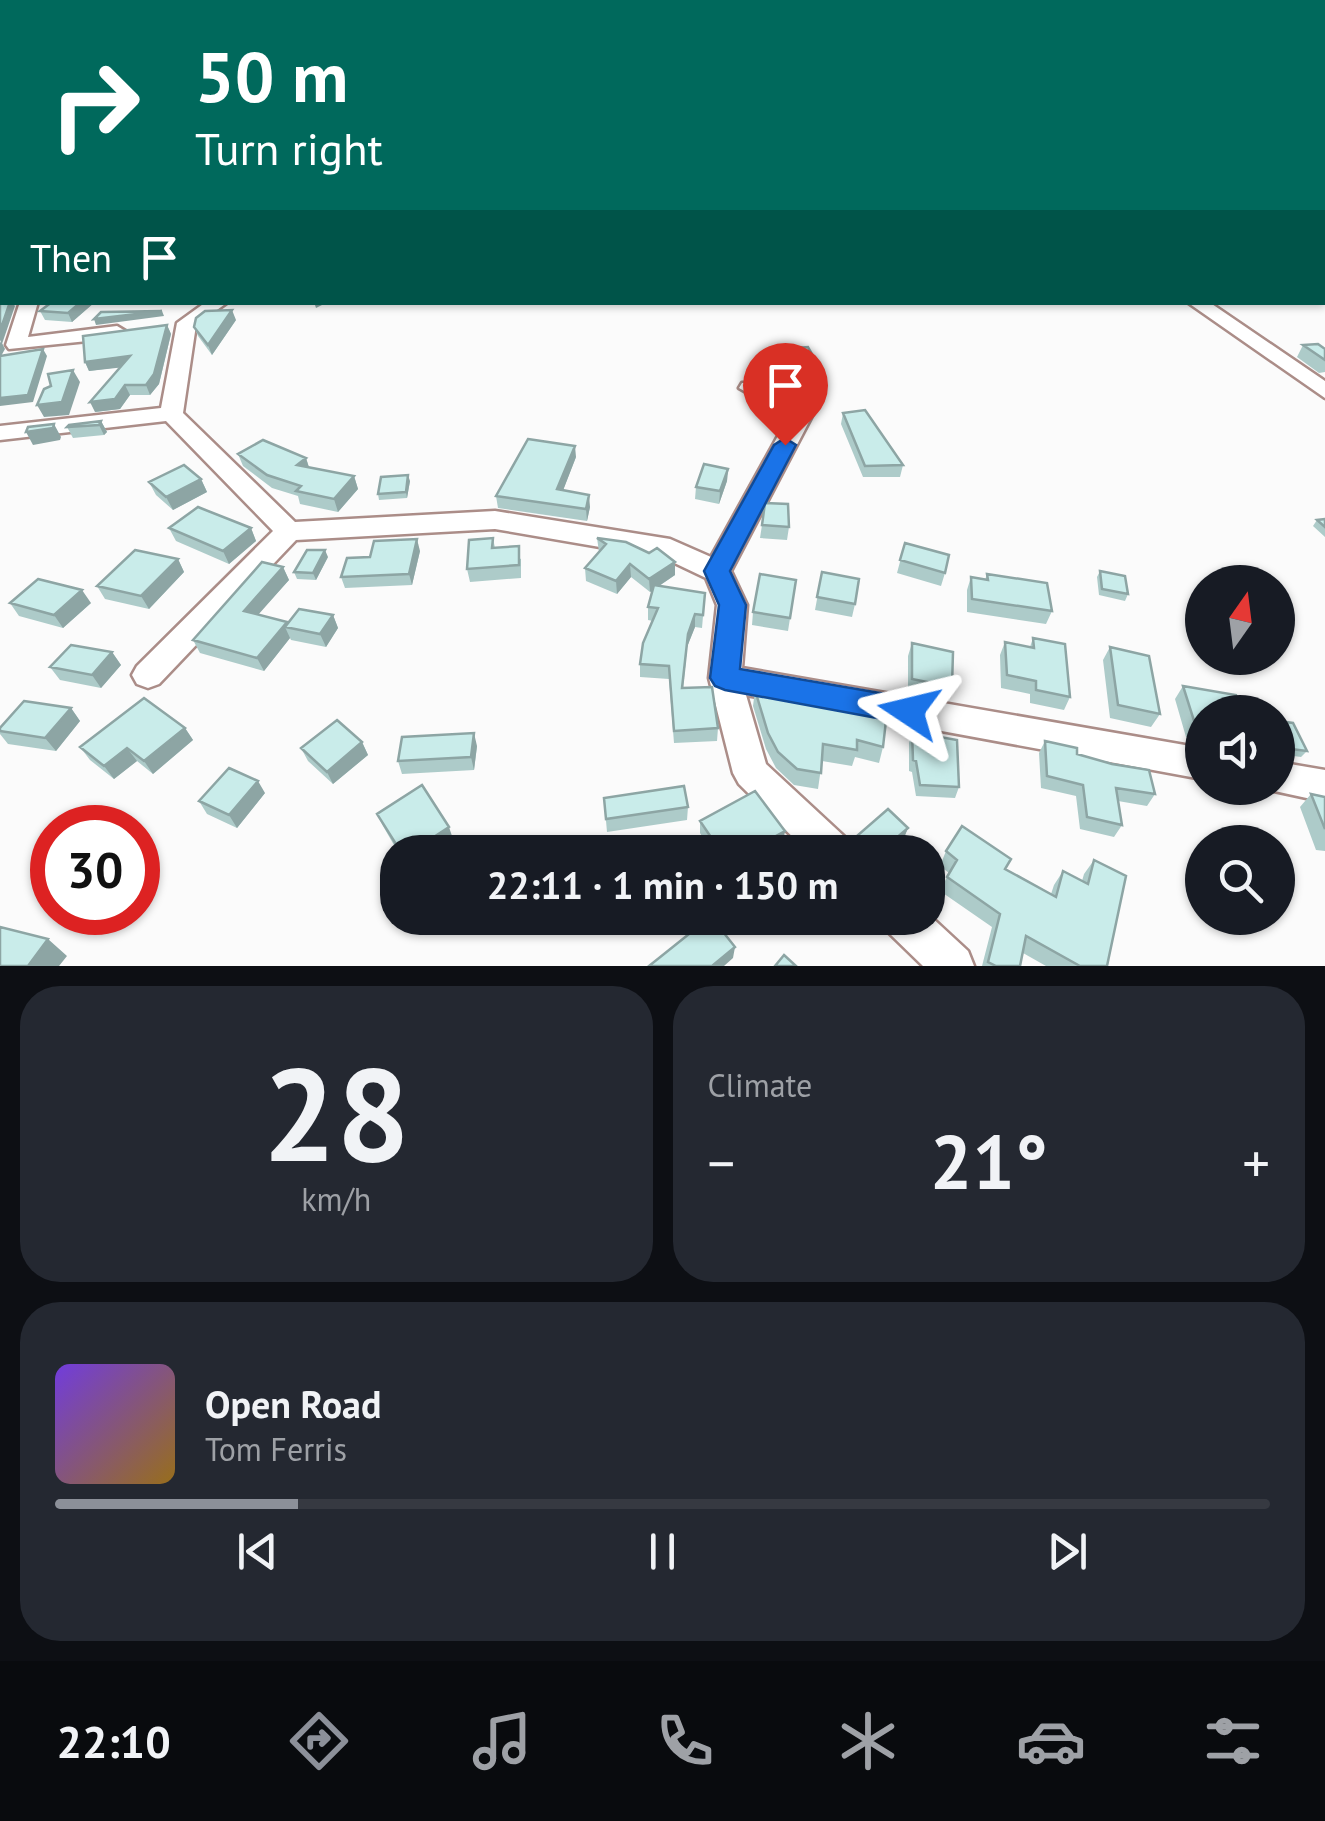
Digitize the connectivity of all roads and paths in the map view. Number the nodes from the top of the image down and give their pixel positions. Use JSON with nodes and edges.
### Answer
{"nodes":[{"id":1,"x":28,"y":305,"type":"edge"},
{"id":2,"x":214,"y":305,"type":"edge"},
{"id":3,"x":1200,"y":305,"type":"edge"},
{"id":4,"x":130,"y":331,"type":"edge"},
{"id":5,"x":1319,"y":384,"type":"edge"},
{"id":6,"x":750,"y":388,"type":"dead end"},
{"id":7,"x":171,"y":414,"type":"junction"},
{"id":8,"x":0,"y":433,"type":"edge"},
{"id":9,"x":289,"y":531,"type":"junction"},
{"id":10,"x":717,"y":571,"type":"junction"},
{"id":11,"x":148,"y":675,"type":"dead end"},
{"id":12,"x":725,"y":678,"type":"junction"},
{"id":13,"x":1185,"y":761,"type":"edge"},
{"id":14,"x":1295,"y":781,"type":"edge"},
{"id":15,"x":1325,"y":786,"type":"edge"},
{"id":16,"x":816,"y":835,"type":"edge"},
{"id":17,"x":920,"y":935,"type":"edge"},
{"id":18,"x":953,"y":966,"type":"edge"}],
"edges":[{"from":1,"to":4,"type":"street"},
{"from":2,"to":7,"type":"street"},
{"from":3,"to":5,"type":"street"},
{"from":6,"to":10,"type":"street"},
{"from":7,"to":8,"type":"street"},
{"from":7,"to":9,"type":"street"},
{"from":9,"to":10,"type":"street"},
{"from":9,"to":11,"type":"street"},
{"from":10,"to":12,"type":"street"},
{"from":12,"to":13,"type":"street"},
{"from":12,"to":16,"type":"street"},
{"from":14,"to":15,"type":"street"},
{"from":17,"to":18,"type":"street"}]}
